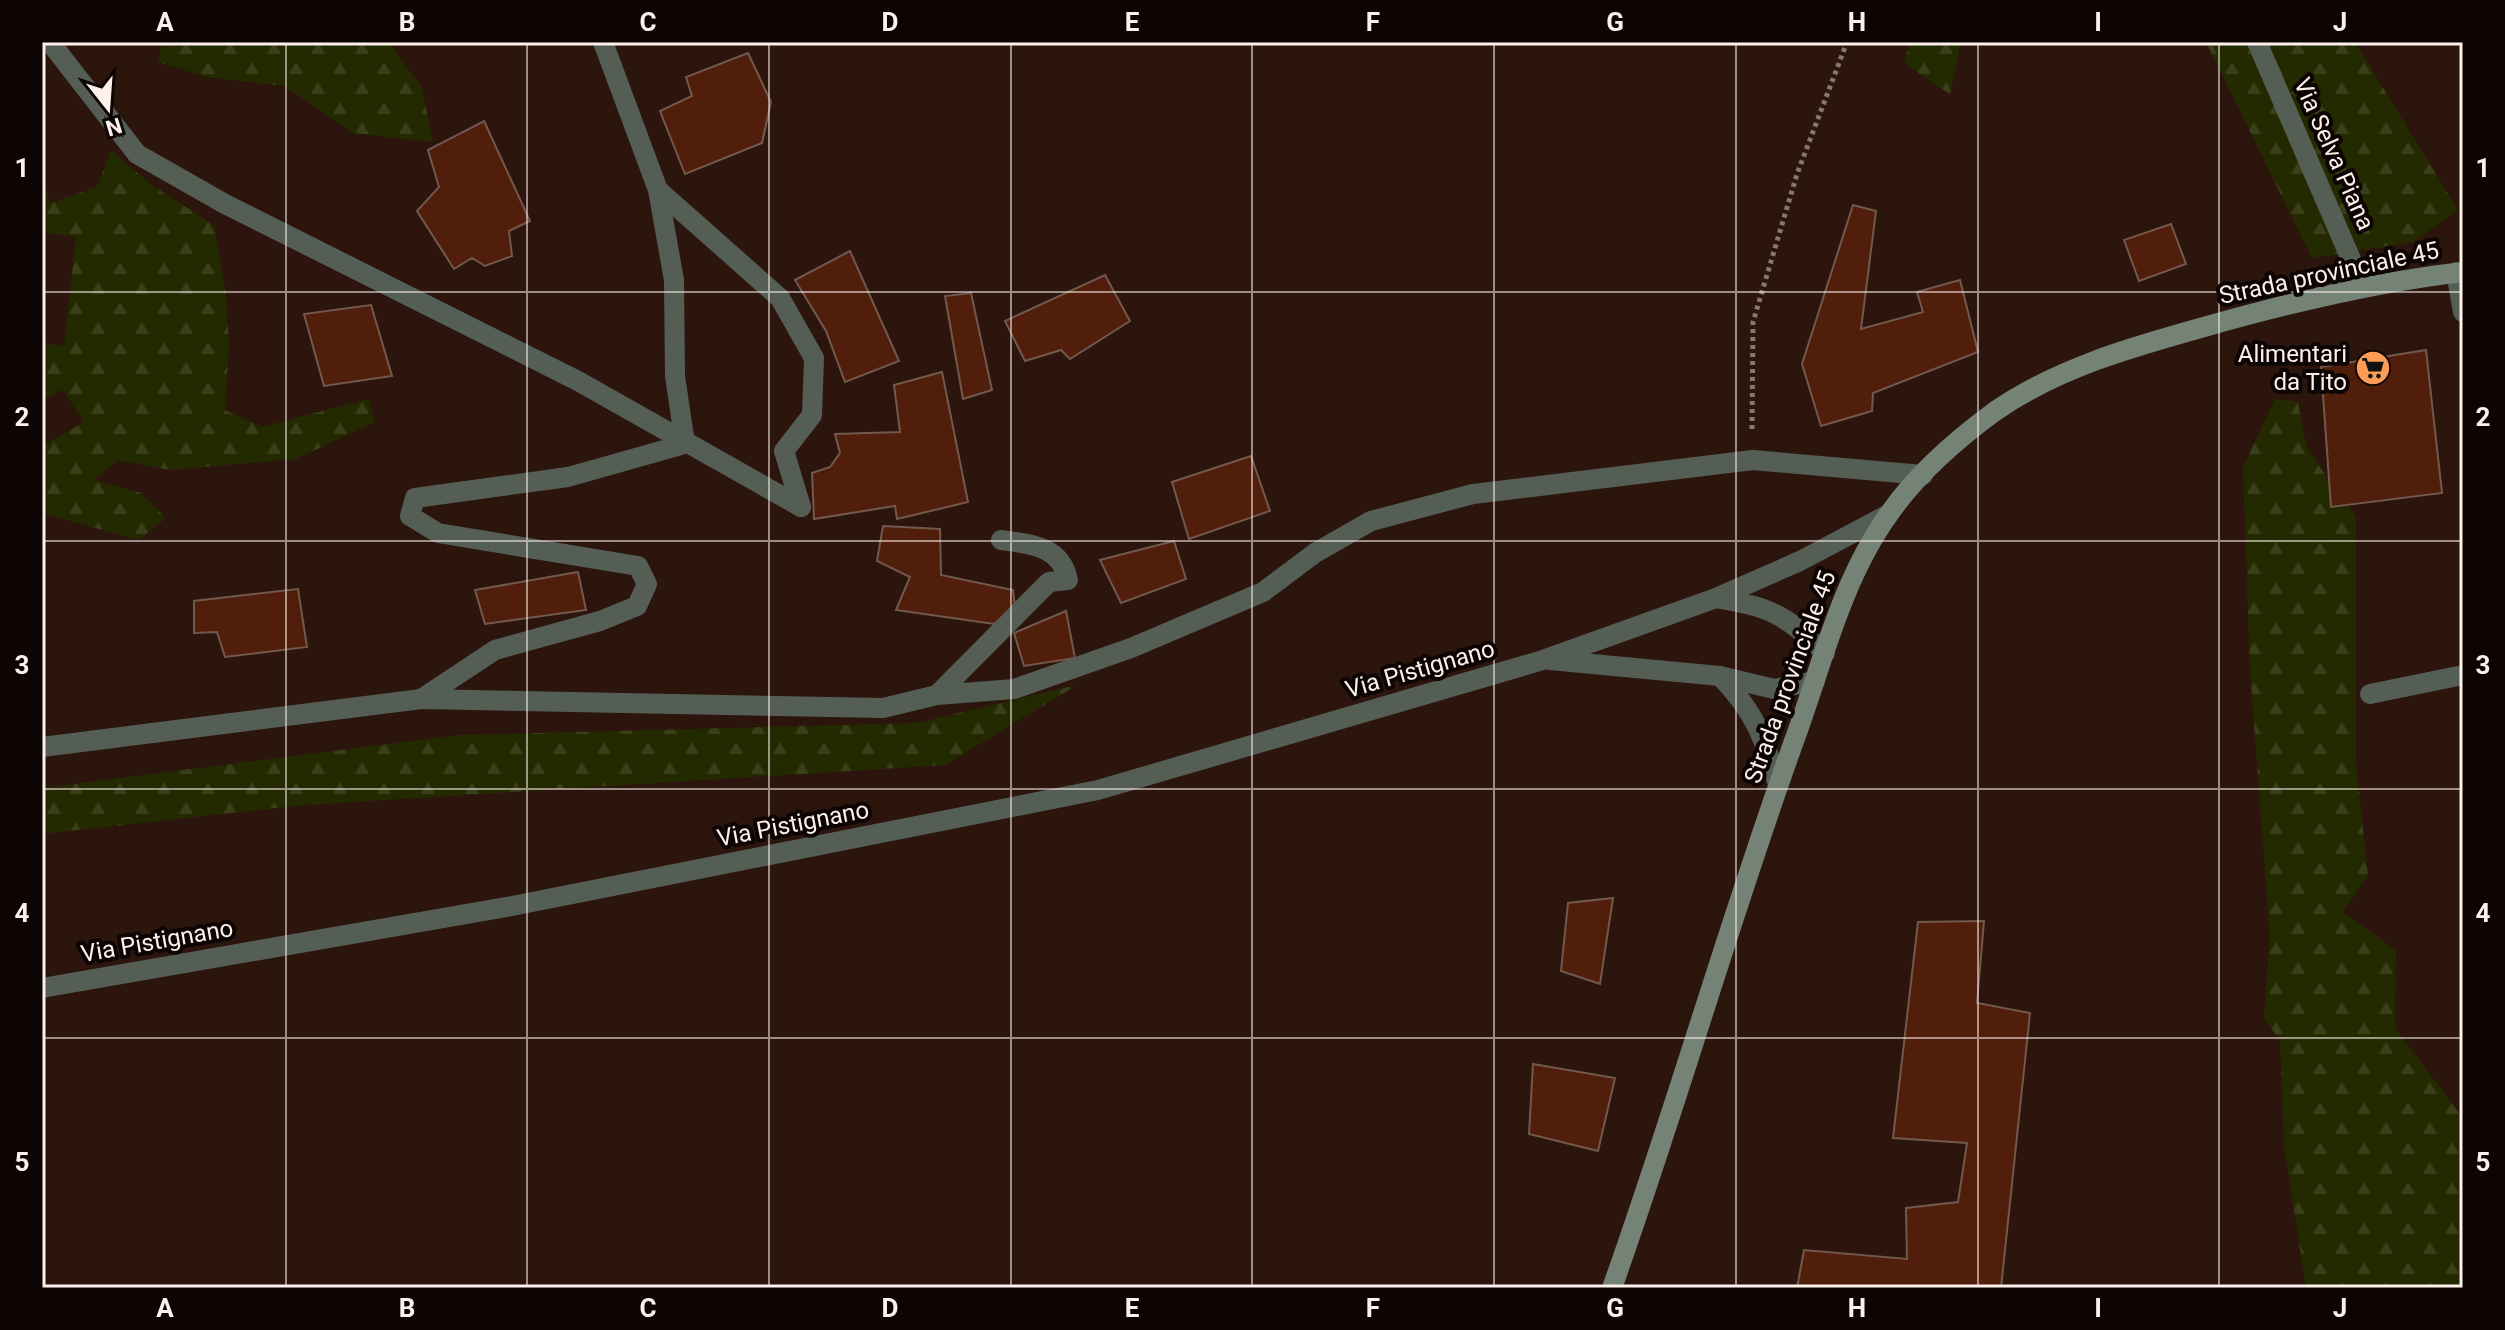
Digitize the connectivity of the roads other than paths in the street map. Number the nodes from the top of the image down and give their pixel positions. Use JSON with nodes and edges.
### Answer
{"nodes":[{"id":1,"x":50,"y":42,"type":"edge"},
{"id":2,"x":603,"y":42,"type":"edge"},
{"id":3,"x":2257,"y":42,"type":"edge"},
{"id":4,"x":658,"y":190,"type":"junction"},
{"id":5,"x":2459,"y":272,"type":"edge"},
{"id":6,"x":2363,"y":287,"type":"junction"},
{"id":7,"x":2463,"y":312,"type":"edge"},
{"id":8,"x":685,"y":444,"type":"junction"},
{"id":9,"x":1923,"y":475,"type":"junction"},
{"id":10,"x":1889,"y":514,"type":"junction"},
{"id":11,"x":1001,"y":540,"type":"dead end"},
{"id":12,"x":1716,"y":598,"type":"junction"},
{"id":13,"x":1825,"y":653,"type":"junction"},
{"id":14,"x":1543,"y":660,"type":"junction"},
{"id":15,"x":2463,"y":675,"type":"edge"},
{"id":16,"x":1720,"y":676,"type":"junction"},
{"id":17,"x":1815,"y":681,"type":"junction"},
{"id":18,"x":2370,"y":694,"type":"dead end"},
{"id":19,"x":937,"y":695,"type":"junction"},
{"id":20,"x":421,"y":699,"type":"junction"},
{"id":21,"x":42,"y":747,"type":"edge"},
{"id":22,"x":1778,"y":785,"type":"junction"},
{"id":23,"x":42,"y":988,"type":"edge"},
{"id":24,"x":1612,"y":1288,"type":"edge"}],
"edges":[{"from":1,"to":8,"type":"street"},
{"from":2,"to":4,"type":"street"},
{"from":3,"to":6,"type":"street","name":"Via Selva Piana"},
{"from":4,"to":8,"type":"street"},
{"from":4,"to":8,"type":"street"},
{"from":5,"to":6,"type":"main road","name":"Strada provinciale 45"},
{"from":5,"to":7,"type":"street"},
{"from":6,"to":9,"type":"main road","name":"Strada provinciale 45"},
{"from":8,"to":20,"type":"street"},
{"from":9,"to":10,"type":"main road","name":"Strada provinciale 45"},
{"from":9,"to":19,"type":"street"},
{"from":10,"to":12,"type":"street","name":"Via Pistignano"},
{"from":10,"to":13,"type":"main road","name":"Strada provinciale 45"},
{"from":11,"to":19,"type":"street"},
{"from":12,"to":13,"type":"street"},
{"from":12,"to":14,"type":"street","name":"Via Pistignano"},
{"from":13,"to":17,"type":"main road","name":"Strada provinciale 45"},
{"from":14,"to":16,"type":"street"},
{"from":14,"to":23,"type":"street","name":"Via Pistignano"},
{"from":15,"to":18,"type":"street"},
{"from":16,"to":17,"type":"street"},
{"from":16,"to":22,"type":"street"},
{"from":17,"to":22,"type":"main road","name":"Strada provinciale 45"},
{"from":19,"to":20,"type":"street"},
{"from":20,"to":21,"type":"street"},
{"from":22,"to":24,"type":"main road","name":"Strada provinciale 45"}]}
